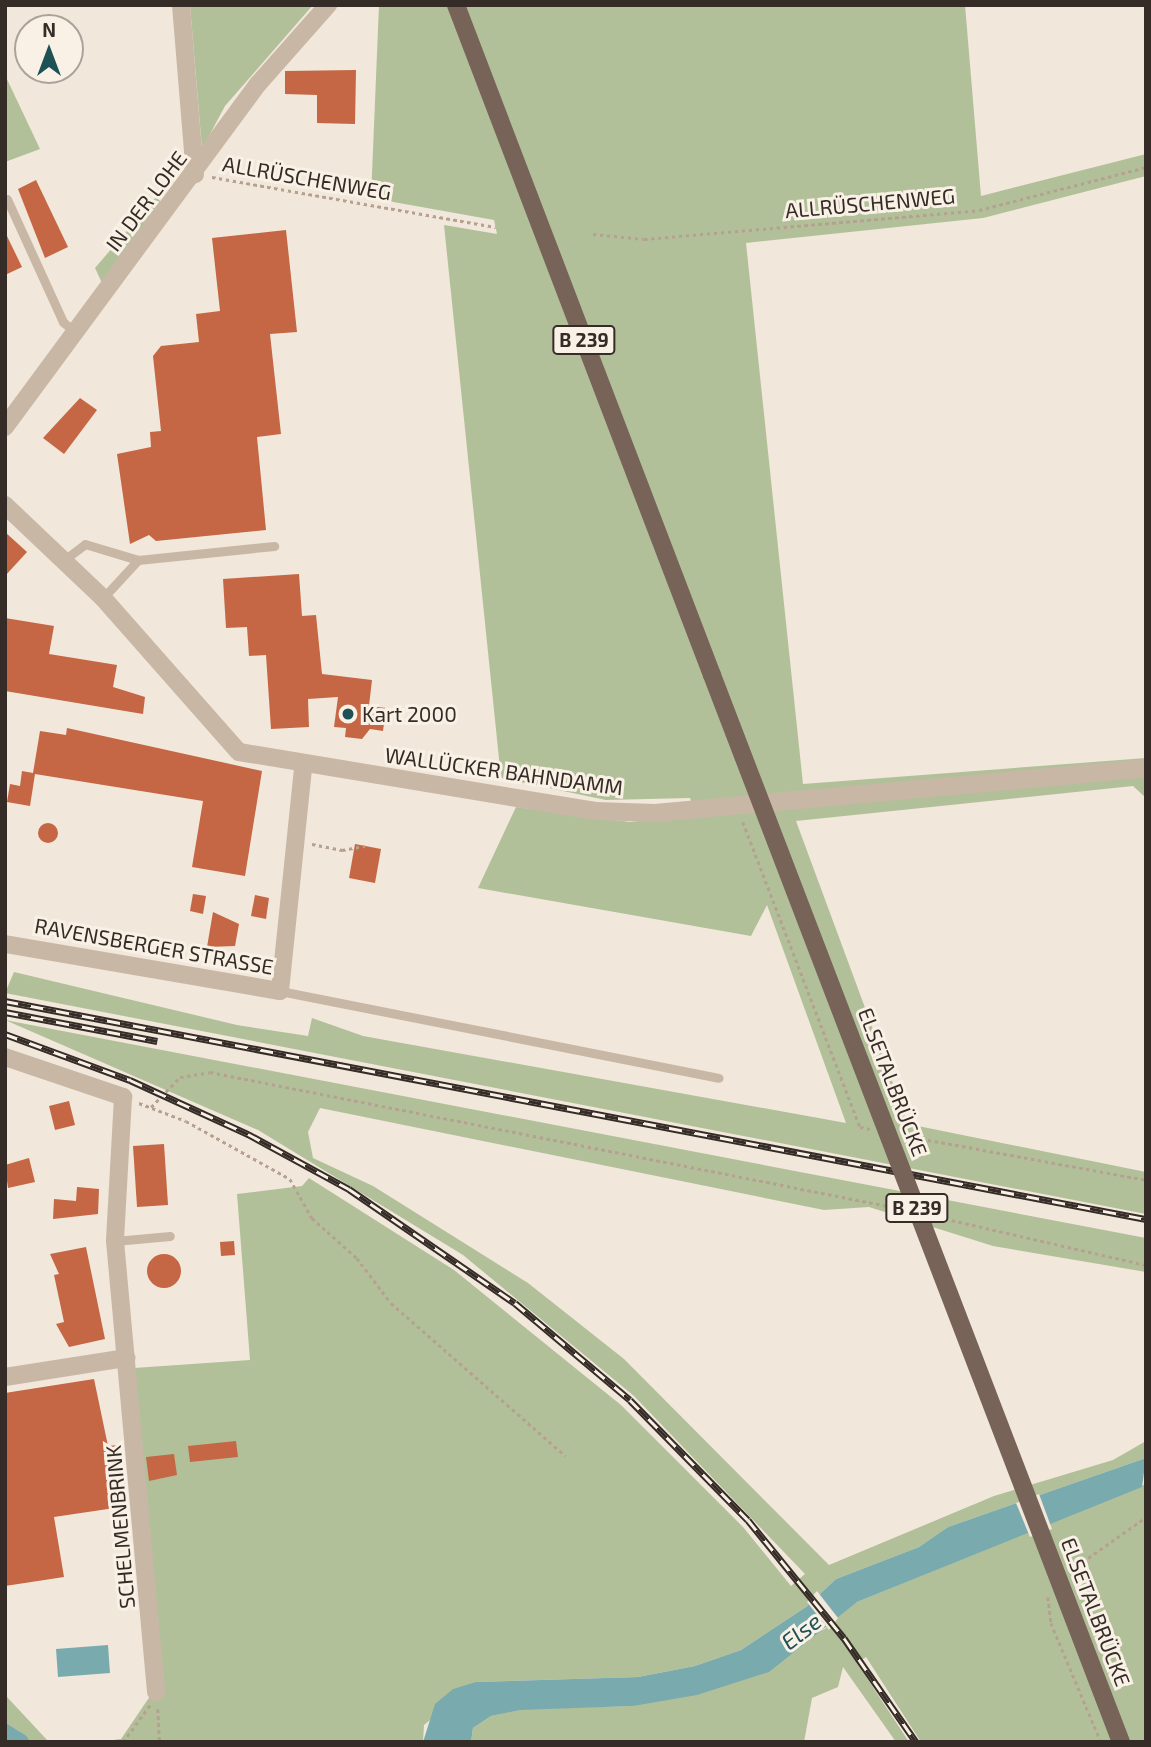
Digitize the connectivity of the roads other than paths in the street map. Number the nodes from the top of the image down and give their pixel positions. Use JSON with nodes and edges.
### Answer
{"nodes":[{"id":1,"x":181,"y":5,"type":"edge"},
{"id":2,"x":328,"y":5,"type":"edge"},
{"id":3,"x":456,"y":5,"type":"edge"},
{"id":4,"x":195,"y":174,"type":"junction"},
{"id":5,"x":7,"y":199,"type":"dead end"},
{"id":6,"x":76,"y":333,"type":"junction"},
{"id":7,"x":5,"y":427,"type":"edge"},
{"id":8,"x":5,"y":505,"type":"edge"},
{"id":9,"x":274,"y":546,"type":"dead end"},
{"id":10,"x":64,"y":560,"type":"junction"},
{"id":11,"x":138,"y":560,"type":"junction"},
{"id":12,"x":103,"y":598,"type":"junction"},
{"id":13,"x":303,"y":767,"type":"junction"},
{"id":14,"x":1146,"y":768,"type":"edge"},
{"id":15,"x":5,"y":943,"type":"edge"},
{"id":16,"x":280,"y":991,"type":"junction"},
{"id":17,"x":5,"y":1057,"type":"edge"},
{"id":18,"x":718,"y":1078,"type":"dead end"},
{"id":19,"x":170,"y":1236,"type":"dead end"},
{"id":20,"x":115,"y":1241,"type":"junction"},
{"id":21,"x":127,"y":1358,"type":"junction"},
{"id":22,"x":5,"y":1377,"type":"edge"},
{"id":23,"x":156,"y":1692,"type":"road end"},
{"id":24,"x":1121,"y":1742,"type":"edge"}],
"edges":[{"from":1,"to":4,"type":"street"},
{"from":2,"to":4,"type":"street","name":"IN DER LOHE"},
{"from":3,"to":24,"type":"main road","name":"ELSETALBRÜCKE","number":"B 239","bridge":true},
{"from":4,"to":6,"type":"street","name":"IN DER LOHE"},
{"from":5,"to":6,"type":"lane"},
{"from":6,"to":7,"type":"street","name":"IN DER LOHE"},
{"from":8,"to":10,"type":"street","name":"WALLÜCKER BAHNDAMM"},
{"from":9,"to":11,"type":"lane"},
{"from":10,"to":11,"type":"lane"},
{"from":10,"to":12,"type":"street","name":"WALLÜCKER BAHNDAMM"},
{"from":11,"to":12,"type":"lane"},
{"from":12,"to":13,"type":"street","name":"WALLÜCKER BAHNDAMM"},
{"from":13,"to":14,"type":"street","name":"WALLÜCKER BAHNDAMM"},
{"from":13,"to":16,"type":"street","name":"RAVENSBERGER STRASSE"},
{"from":15,"to":16,"type":"street","name":"RAVENSBERGER STRASSE"},
{"from":16,"to":18,"type":"lane"},
{"from":17,"to":20,"type":"street","name":"SCHELMENBRINK"},
{"from":19,"to":20,"type":"lane"},
{"from":20,"to":21,"type":"street","name":"SCHELMENBRINK"},
{"from":21,"to":22,"type":"street"},
{"from":21,"to":23,"type":"street","name":"SCHELMENBRINK"}]}
